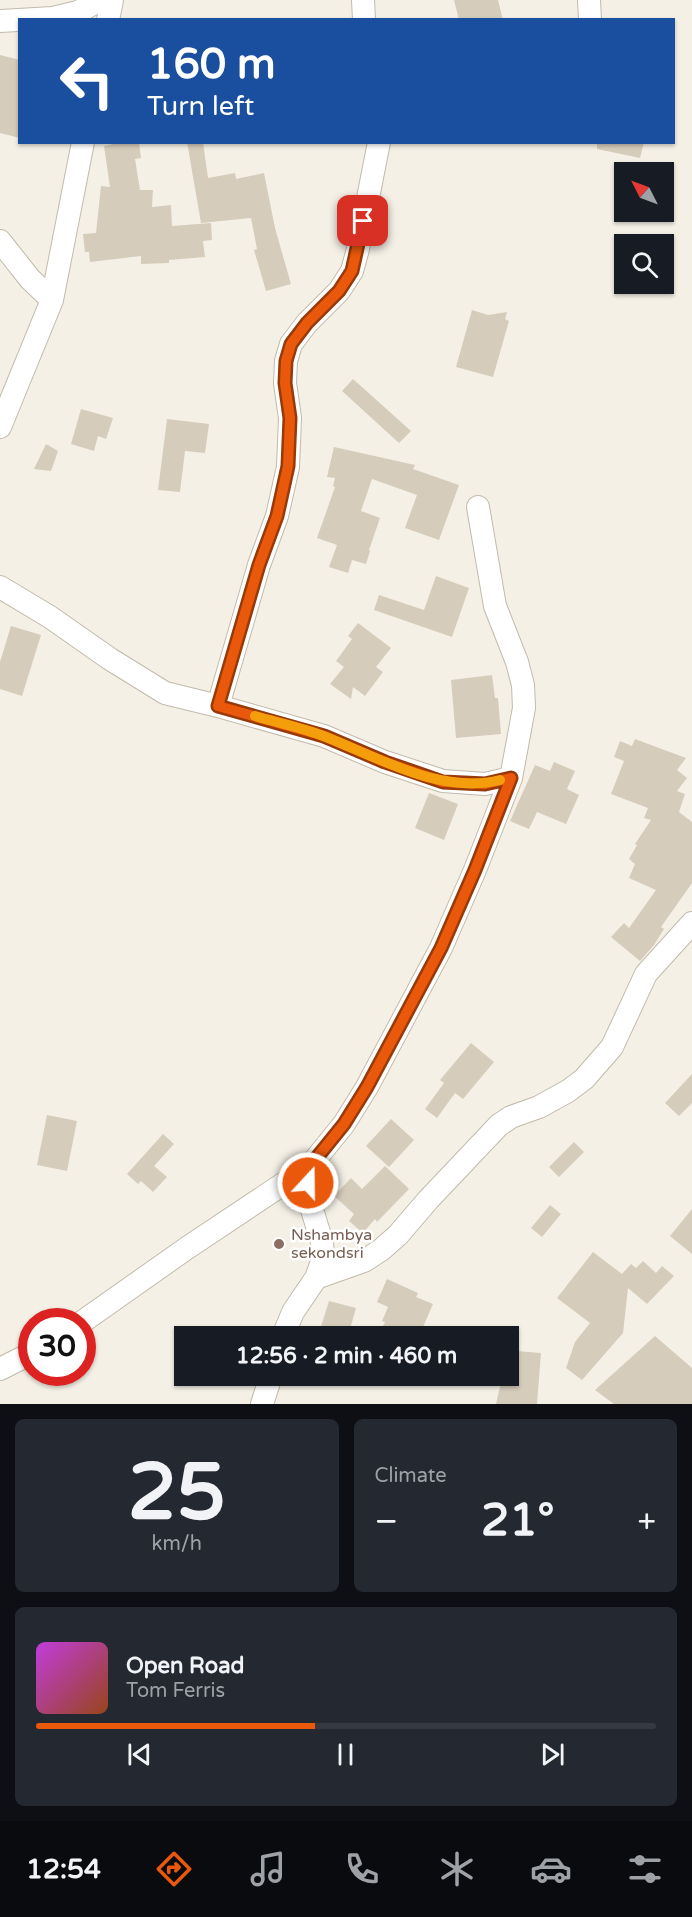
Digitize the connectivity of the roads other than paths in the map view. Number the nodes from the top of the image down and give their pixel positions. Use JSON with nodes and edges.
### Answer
{"nodes":[{"id":1,"x":100,"y":0,"type":"edge"},
{"id":2,"x":112,"y":0,"type":"edge"},
{"id":3,"x":363,"y":0,"type":"edge"},
{"id":4,"x":589,"y":0,"type":"edge"},
{"id":5,"x":53,"y":18,"type":"edge"},
{"id":6,"x":108,"y":18,"type":"edge"},
{"id":7,"x":364,"y":18,"type":"edge"},
{"id":8,"x":590,"y":18,"type":"edge"},
{"id":9,"x":18,"y":20,"type":"edge"},
{"id":10,"x":0,"y":21,"type":"edge"},
{"id":11,"x":83,"y":144,"type":"edge"},
{"id":12,"x":379,"y":144,"type":"edge"},
{"id":13,"x":0,"y":241,"type":"edge"},
{"id":14,"x":52,"y":300,"type":"junction"},
{"id":15,"x":0,"y":428,"type":"edge"},
{"id":16,"x":478,"y":507,"type":"dead end"},
{"id":17,"x":0,"y":586,"type":"edge"},
{"id":18,"x":218,"y":706,"type":"junction"},
{"id":19,"x":511,"y":778,"type":"junction"},
{"id":20,"x":692,"y":923,"type":"edge"},
{"id":21,"x":310,"y":1166,"type":"junction"},
{"id":22,"x":315,"y":1278,"type":"junction"},
{"id":23,"x":96,"y":1312,"type":"edge"},
{"id":24,"x":287,"y":1326,"type":"edge"},
{"id":25,"x":18,"y":1360,"type":"edge"},
{"id":26,"x":0,"y":1369,"type":"edge"},
{"id":27,"x":268,"y":1386,"type":"edge"},
{"id":28,"x":262,"y":1404,"type":"edge"}],
"edges":[{"from":1,"to":5,"type":"street"},
{"from":2,"to":6,"type":"street"},
{"from":3,"to":7,"type":"street"},
{"from":4,"to":8,"type":"street"},
{"from":9,"to":10,"type":"street"},
{"from":11,"to":14,"type":"street"},
{"from":12,"to":18,"type":"street"},
{"from":13,"to":14,"type":"street"},
{"from":14,"to":15,"type":"street"},
{"from":16,"to":19,"type":"street"},
{"from":17,"to":18,"type":"street"},
{"from":18,"to":19,"type":"street"},
{"from":19,"to":21,"type":"street"},
{"from":20,"to":22,"type":"street"},
{"from":21,"to":22,"type":"street"},
{"from":21,"to":23,"type":"street"},
{"from":22,"to":24,"type":"street"},
{"from":25,"to":26,"type":"street"},
{"from":27,"to":28,"type":"street"}]}
